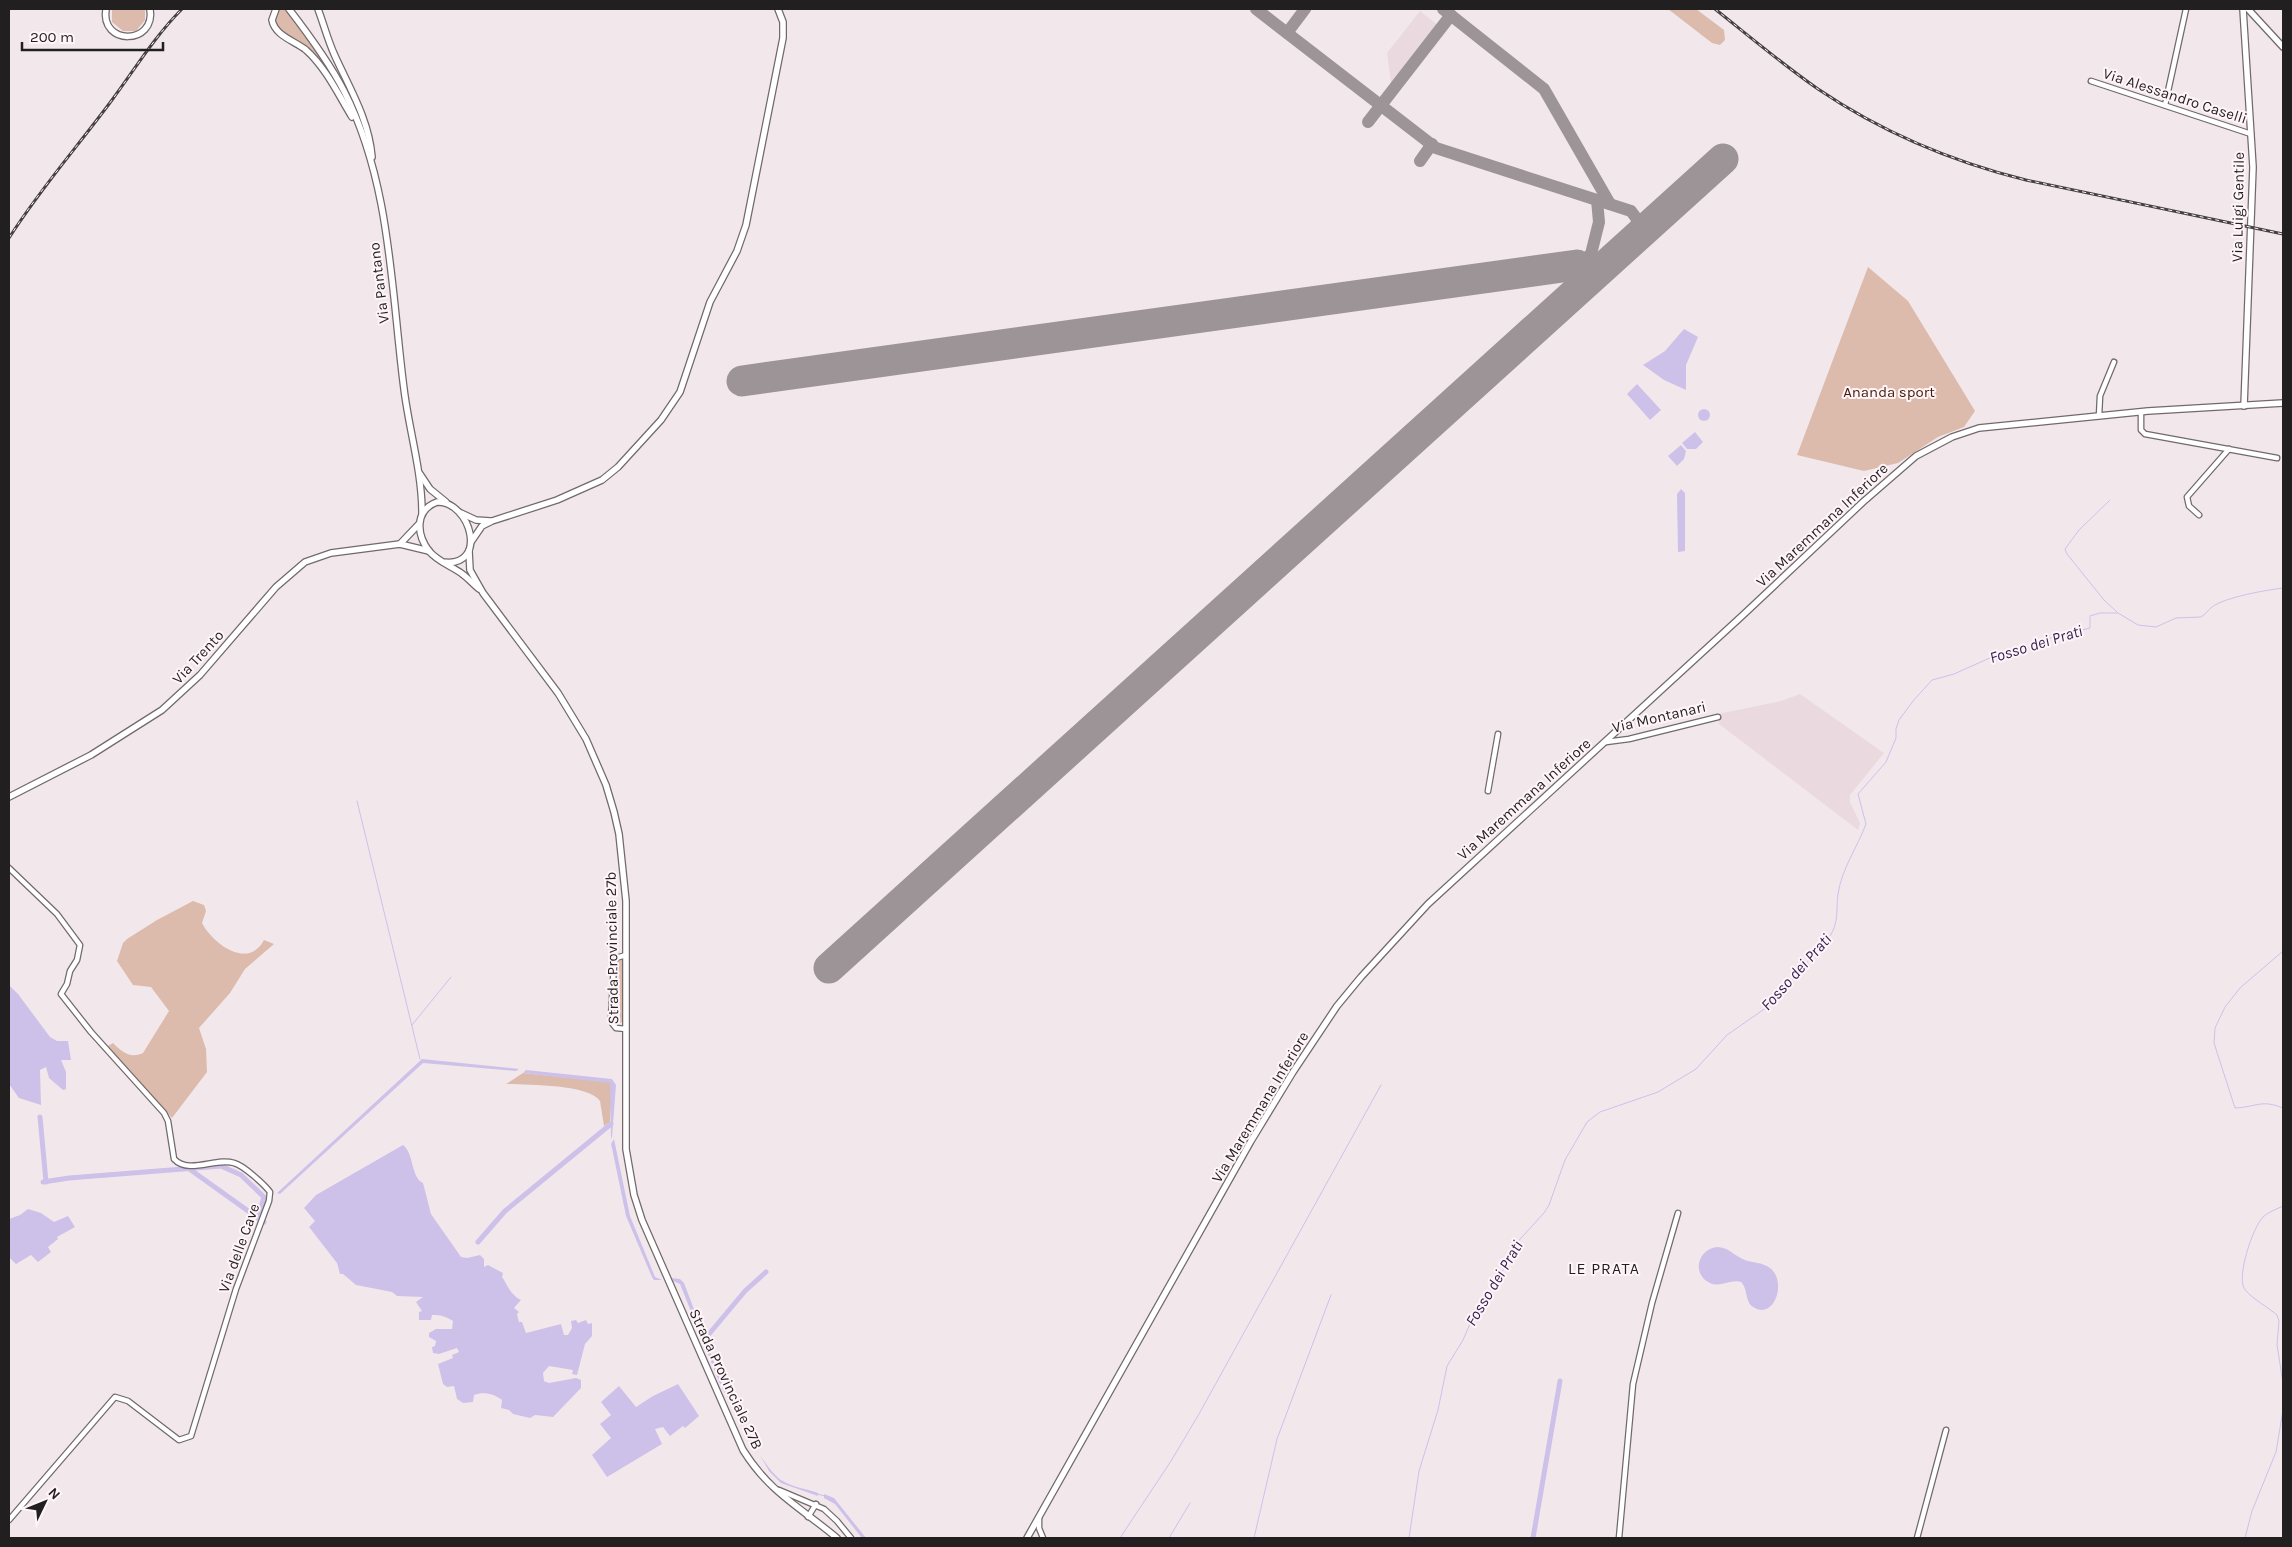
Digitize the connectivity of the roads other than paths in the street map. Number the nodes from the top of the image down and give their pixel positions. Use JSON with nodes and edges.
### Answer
{"nodes":[{"id":1,"x":106,"y":9,"type":"edge"},
{"id":2,"x":150,"y":9,"type":"edge"},
{"id":3,"x":276,"y":9,"type":"edge"},
{"id":4,"x":289,"y":9,"type":"edge"},
{"id":5,"x":318,"y":9,"type":"edge"},
{"id":6,"x":778,"y":9,"type":"edge"},
{"id":7,"x":2186,"y":9,"type":"edge"},
{"id":8,"x":2243,"y":9,"type":"edge"},
{"id":9,"x":2248,"y":9,"type":"edge"},
{"id":10,"x":2283,"y":47,"type":"edge"},
{"id":11,"x":2091,"y":81,"type":"dead end"},
{"id":12,"x":2165,"y":105,"type":"junction"},
{"id":13,"x":362,"y":133,"type":"junction"},
{"id":14,"x":2251,"y":134,"type":"junction"},
{"id":15,"x":373,"y":170,"type":"junction"},
{"id":16,"x":2114,"y":362,"type":"dead end"},
{"id":17,"x":2283,"y":403,"type":"edge"},
{"id":18,"x":2244,"y":406,"type":"junction"},
{"id":19,"x":2141,"y":412,"type":"junction"},
{"id":20,"x":2099,"y":416,"type":"junction"},
{"id":21,"x":2229,"y":449,"type":"junction"},
{"id":22,"x":2277,"y":458,"type":"dead end"},
{"id":23,"x":419,"y":472,"type":"junction"},
{"id":24,"x":448,"y":504,"type":"junction"},
{"id":25,"x":422,"y":513,"type":"junction"},
{"id":26,"x":460,"y":513,"type":"junction"},
{"id":27,"x":2199,"y":515,"type":"dead end"},
{"id":28,"x":492,"y":521,"type":"junction"},
{"id":29,"x":419,"y":524,"type":"junction"},
{"id":30,"x":472,"y":542,"type":"junction"},
{"id":31,"x":400,"y":544,"type":"junction"},
{"id":32,"x":430,"y":551,"type":"junction"},
{"id":33,"x":469,"y":551,"type":"junction"},
{"id":34,"x":443,"y":562,"type":"junction"},
{"id":35,"x":483,"y":593,"type":"junction"},
{"id":36,"x":1718,"y":717,"type":"dead end"},
{"id":37,"x":1498,"y":734,"type":"dead end"},
{"id":38,"x":1606,"y":742,"type":"junction"},
{"id":39,"x":1488,"y":791,"type":"dead end"},
{"id":40,"x":9,"y":797,"type":"edge"},
{"id":41,"x":9,"y":868,"type":"edge"},
{"id":42,"x":626,"y":955,"type":"junction"},
{"id":43,"x":626,"y":1029,"type":"junction"},
{"id":44,"x":1678,"y":1213,"type":"dead end"},
{"id":45,"x":668,"y":1284,"type":"joint"},
{"id":46,"x":1946,"y":1430,"type":"dead end"},
{"id":47,"x":767,"y":1482,"type":"junction"},
{"id":48,"x":816,"y":1504,"type":"junction"},
{"id":49,"x":1040,"y":1516,"type":"junction"},
{"id":50,"x":808,"y":1517,"type":"junction"},
{"id":51,"x":9,"y":1520,"type":"edge"},
{"id":52,"x":1030,"y":1537,"type":"edge"},
{"id":53,"x":837,"y":1538,"type":"edge"},
{"id":54,"x":851,"y":1538,"type":"edge"},
{"id":55,"x":1041,"y":1538,"type":"edge"},
{"id":56,"x":1618,"y":1538,"type":"edge"},
{"id":57,"x":1917,"y":1538,"type":"edge"}],
"edges":[{"from":1,"to":2,"type":"main road"},
{"from":3,"to":13,"type":"main road"},
{"from":4,"to":13,"type":"main road","name":"Via Pantano"},
{"from":5,"to":15,"type":"main road"},
{"from":6,"to":28,"type":"main road"},
{"from":7,"to":12,"type":"street"},
{"from":8,"to":14,"type":"main road","name":"Via Luigi Gentile"},
{"from":9,"to":10,"type":"main road"},
{"from":11,"to":12,"type":"street","name":"Via Alessandro Caselli"},
{"from":12,"to":14,"type":"street","name":"Via Alessandro Caselli"},
{"from":13,"to":15,"type":"main road","name":"Via Pantano"},
{"from":14,"to":18,"type":"main road","name":"Via Luigi Gentile"},
{"from":15,"to":23,"type":"main road","name":"Via Pantano"},
{"from":16,"to":20,"type":"street"},
{"from":17,"to":18,"type":"main road","name":"Via Maremmana Inferiore"},
{"from":18,"to":19,"type":"main road","name":"Via Maremmana Inferiore"},
{"from":19,"to":20,"type":"main road","name":"Via Maremmana Inferiore"},
{"from":19,"to":21,"type":"street"},
{"from":20,"to":38,"type":"main road","name":"Via Maremmana Inferiore"},
{"from":21,"to":22,"type":"street"},
{"from":21,"to":27,"type":"street"},
{"from":23,"to":24,"type":"main road"},
{"from":23,"to":25,"type":"main road","name":"Via Pantano"},
{"from":24,"to":25,"type":"main road"},
{"from":24,"to":26,"type":"main road"},
{"from":25,"to":29,"type":"main road"},
{"from":26,"to":28,"type":"main road"},
{"from":26,"to":30,"type":"main road"},
{"from":28,"to":30,"type":"main road"},
{"from":29,"to":31,"type":"main road"},
{"from":29,"to":32,"type":"main road"},
{"from":30,"to":33,"type":"main road"},
{"from":31,"to":32,"type":"main road"},
{"from":31,"to":40,"type":"main road","name":"Via Trento"},
{"from":32,"to":34,"type":"main road"},
{"from":33,"to":34,"type":"main road"},
{"from":33,"to":35,"type":"main road"},
{"from":34,"to":35,"type":"main road"},
{"from":35,"to":42,"type":"main road","name":"Strada Provinciale 27b"},
{"from":36,"to":38,"type":"street","name":"Via Montanari"},
{"from":37,"to":39,"type":"street"},
{"from":38,"to":49,"type":"main road","name":"Via Maremmana Inferiore"},
{"from":41,"to":51,"type":"street","name":"Via delle Cave"},
{"from":42,"to":43,"type":"main road","name":"Strada Provinciale 27b"},
{"from":42,"to":43,"type":"street"},
{"from":43,"to":45,"type":"main road","name":"Strada Provinciale 27b"},
{"from":44,"to":56,"type":"street"},
{"from":45,"to":47,"type":"main road","name":"Strada Provinciale 27B"},
{"from":46,"to":57,"type":"street"},
{"from":47,"to":48,"type":"street"},
{"from":47,"to":50,"type":"main road","name":"Strada Provinciale 27B"},
{"from":48,"to":50,"type":"street"},
{"from":48,"to":54,"type":"street"},
{"from":49,"to":52,"type":"main road","name":"Via Maremmana Inferiore"},
{"from":49,"to":55,"type":"street"},
{"from":50,"to":53,"type":"main road","name":"Strada Provinciale 27B"},
{"from":52,"to":55,"type":"street"}]}
